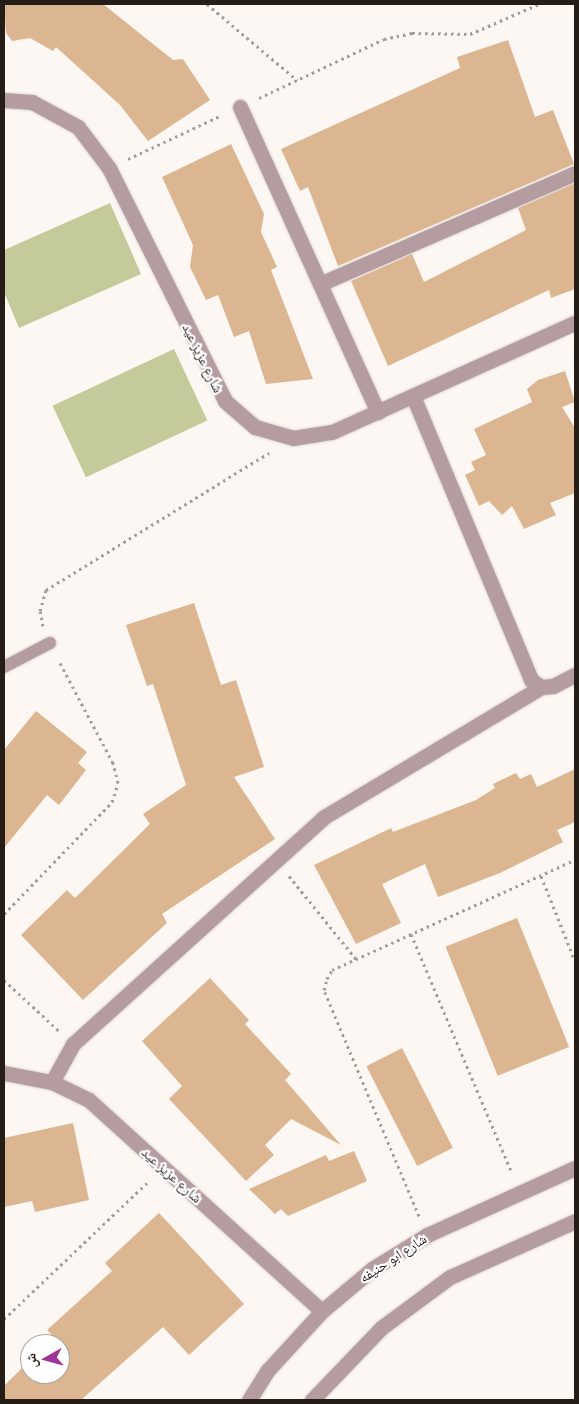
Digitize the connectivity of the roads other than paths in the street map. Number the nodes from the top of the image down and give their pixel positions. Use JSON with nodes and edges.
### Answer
{"nodes":[{"id":1,"x":4,"y":100,"type":"edge"},
{"id":2,"x":240,"y":107,"type":"road end"},
{"id":3,"x":575,"y":173,"type":"edge"},
{"id":4,"x":320,"y":284,"type":"junction"},
{"id":5,"x":575,"y":322,"type":"edge"},
{"id":6,"x":413,"y":396,"type":"junction"},
{"id":7,"x":378,"y":412,"type":"junction"},
{"id":8,"x":50,"y":643,"type":"road end"},
{"id":9,"x":4,"y":667,"type":"edge"},
{"id":10,"x":575,"y":676,"type":"edge"},
{"id":11,"x":541,"y":687,"type":"junction"},
{"id":12,"x":4,"y":1073,"type":"edge"},
{"id":13,"x":52,"y":1082,"type":"junction"},
{"id":14,"x":575,"y":1168,"type":"edge"},
{"id":15,"x":575,"y":1221,"type":"edge"},
{"id":16,"x":322,"y":1311,"type":"junction"},
{"id":17,"x":249,"y":1400,"type":"edge"},
{"id":18,"x":312,"y":1400,"type":"edge"}],
"edges":[{"from":1,"to":7,"type":"street","name":"شارع عزيز عيد"},
{"from":2,"to":4,"type":"street"},
{"from":3,"to":4,"type":"street"},
{"from":4,"to":7,"type":"street"},
{"from":5,"to":6,"type":"street","name":"شارع عزيز عيد"},
{"from":6,"to":7,"type":"street","name":"شارع عزيز عيد"},
{"from":6,"to":11,"type":"street"},
{"from":8,"to":9,"type":"lane"},
{"from":10,"to":11,"type":"street"},
{"from":11,"to":13,"type":"street"},
{"from":12,"to":13,"type":"street","name":"شارع عزيز عيد"},
{"from":13,"to":16,"type":"street","name":"شارع عزيز عيد"},
{"from":14,"to":16,"type":"street","name":"شارع ابو حنيفه"},
{"from":15,"to":18,"type":"street"},
{"from":16,"to":17,"type":"street","name":"شارع ابو حنيفه"}]}
